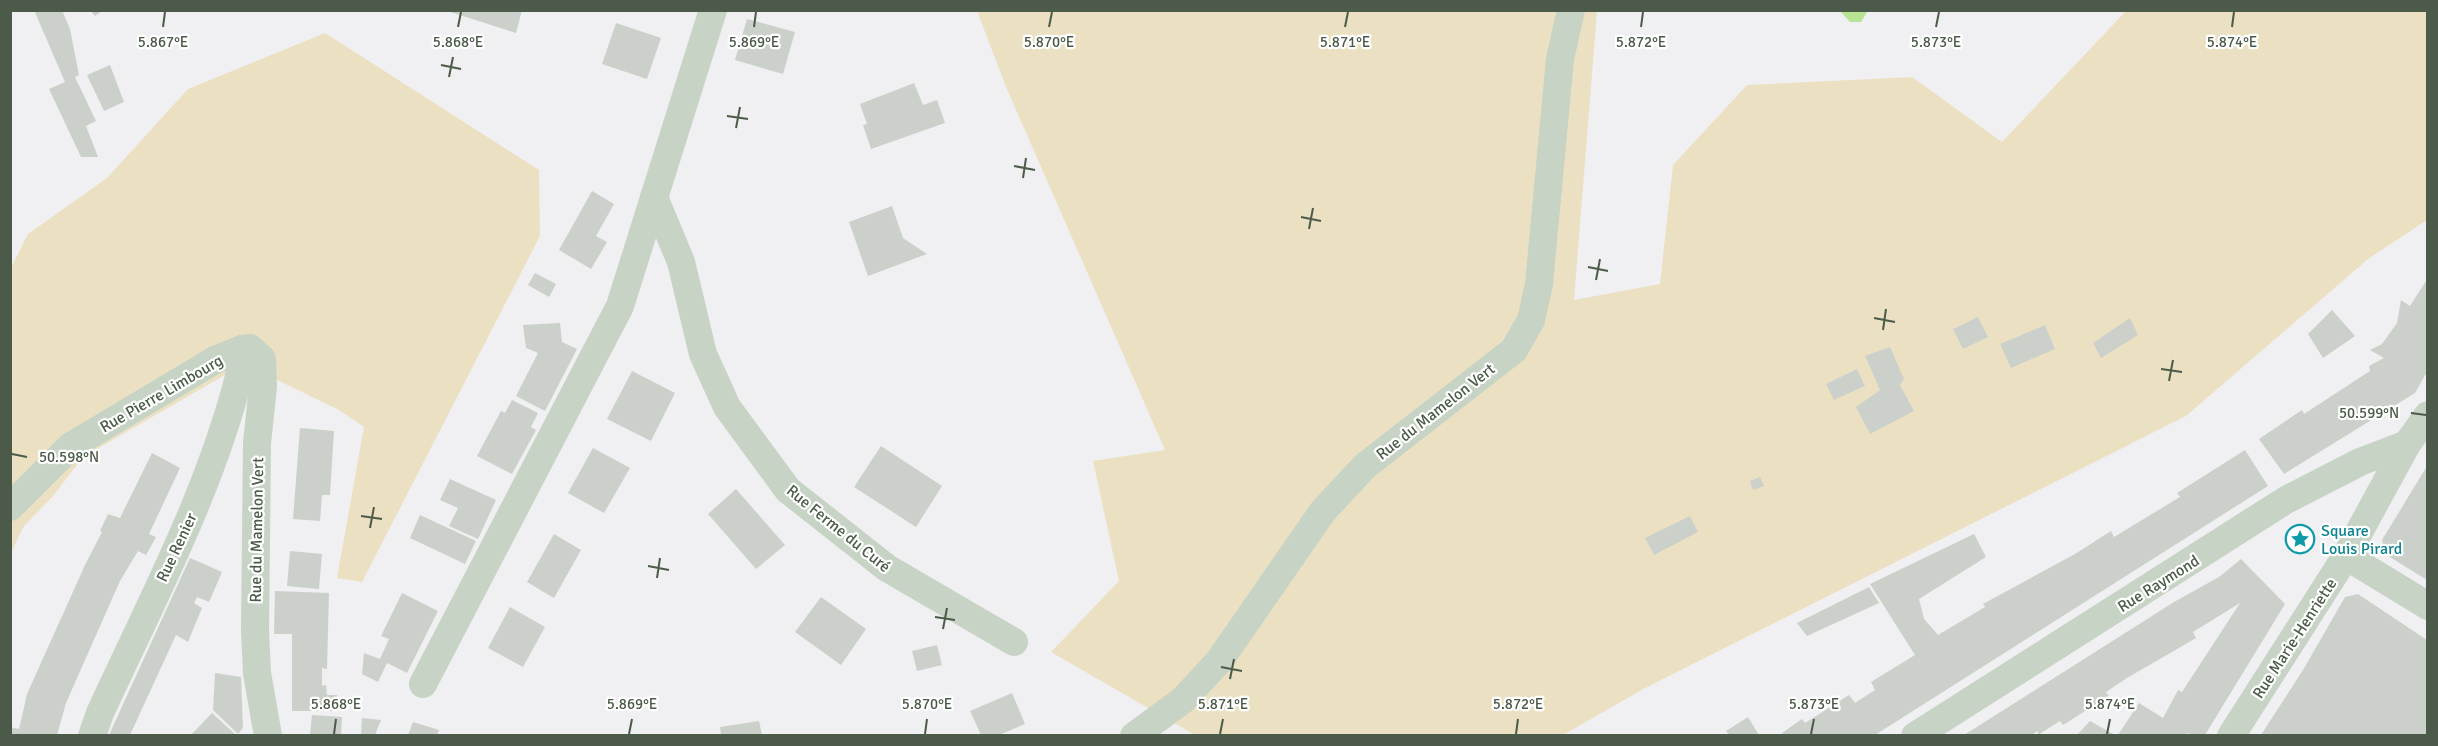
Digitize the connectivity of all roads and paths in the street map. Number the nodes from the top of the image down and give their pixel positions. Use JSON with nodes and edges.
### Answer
{"nodes":[{"id":1,"x":713,"y":10,"type":"edge"},
{"id":2,"x":1571,"y":10,"type":"edge"},
{"id":3,"x":654,"y":197,"type":"junction"},
{"id":4,"x":232,"y":354,"type":"junction"},
{"id":5,"x":2427,"y":415,"type":"edge"},
{"id":6,"x":2406,"y":444,"type":"junction"},
{"id":7,"x":10,"y":507,"type":"edge"},
{"id":8,"x":2346,"y":556,"type":"junction"},
{"id":9,"x":2427,"y":606,"type":"edge"},
{"id":10,"x":1014,"y":642,"type":"dead end"},
{"id":11,"x":423,"y":684,"type":"dead end"},
{"id":12,"x":1922,"y":734,"type":"edge"},
{"id":13,"x":92,"y":735,"type":"edge"},
{"id":14,"x":268,"y":735,"type":"edge"},
{"id":15,"x":1134,"y":735,"type":"edge"},
{"id":16,"x":2231,"y":735,"type":"edge"}],
"edges":[{"from":1,"to":3,"type":"street"},
{"from":2,"to":15,"type":"street","name":"Rue du Mamelon Vert"},
{"from":3,"to":10,"type":"street","name":"Rue Ferme du Curé"},
{"from":3,"to":11,"type":"street"},
{"from":4,"to":7,"type":"street","name":"Rue Pierre Limbourg"},
{"from":4,"to":13,"type":"street","name":"Rue Renier"},
{"from":4,"to":14,"type":"street","name":"Rue du Mamelon Vert"},
{"from":5,"to":6,"type":"street","name":"Rue Marie-Henriette"},
{"from":6,"to":8,"type":"street","name":"Rue Marie-Henriette"},
{"from":6,"to":12,"type":"street","name":"Rue Raymond"},
{"from":8,"to":9,"type":"street"},
{"from":8,"to":16,"type":"street","name":"Rue Marie-Henriette"}]}
